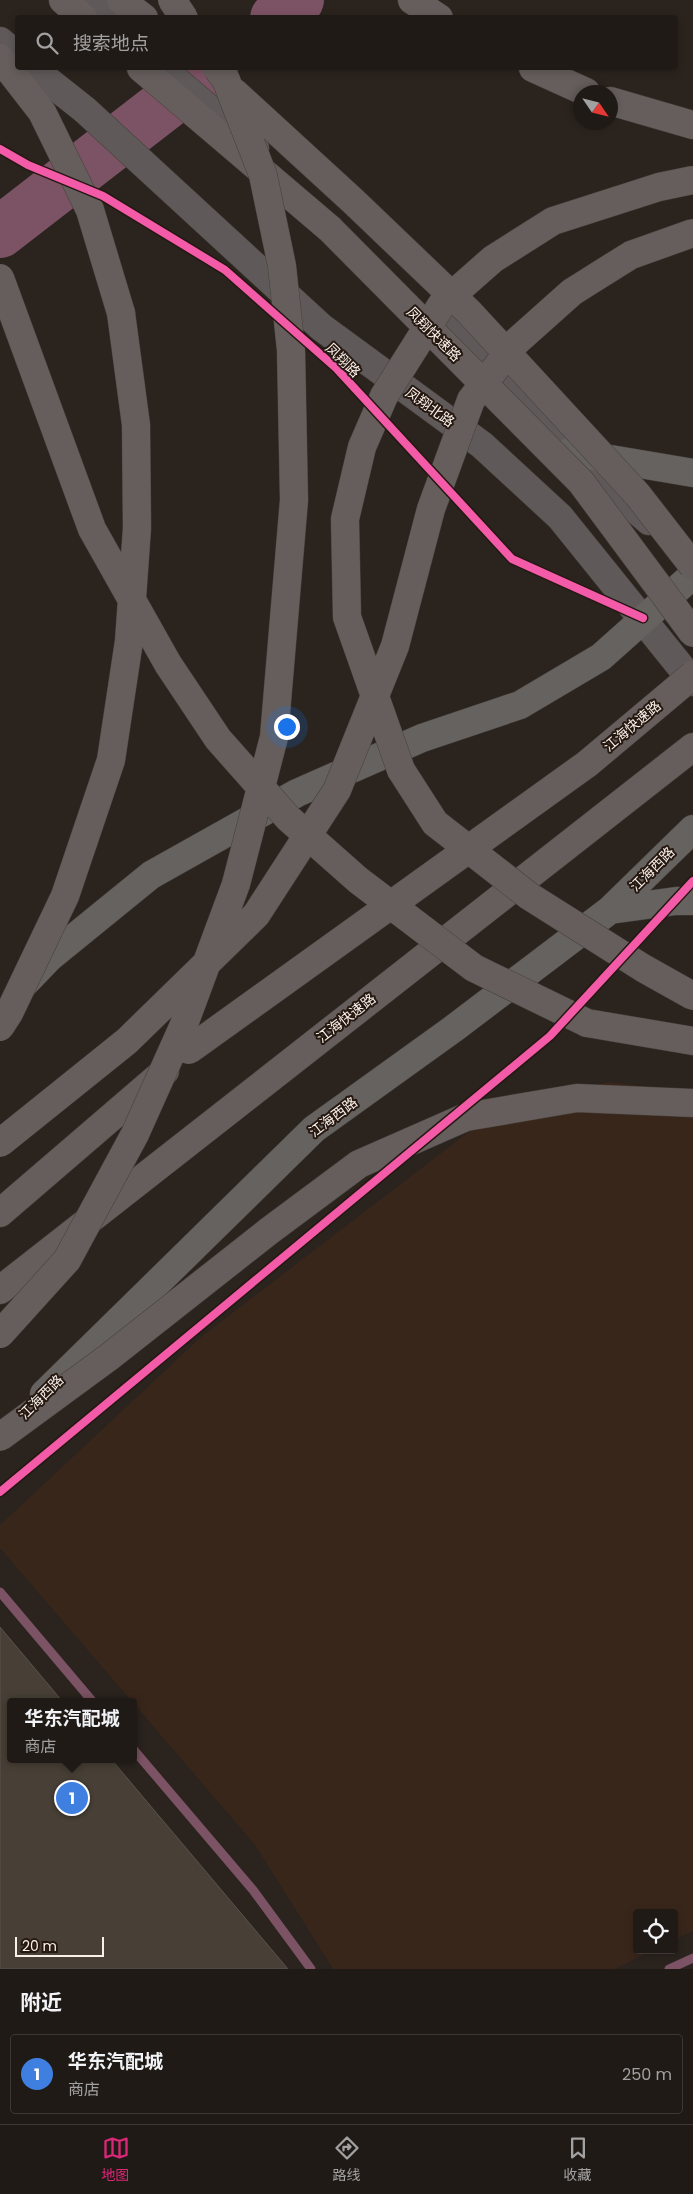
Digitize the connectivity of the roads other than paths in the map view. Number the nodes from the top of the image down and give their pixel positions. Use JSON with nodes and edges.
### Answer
{"nodes":[{"id":1,"x":63,"y":0,"type":"edge"},
{"id":2,"x":89,"y":0,"type":"edge"},
{"id":3,"x":121,"y":0,"type":"edge"},
{"id":4,"x":172,"y":0,"type":"edge"},
{"id":5,"x":412,"y":0,"type":"edge"},
{"id":6,"x":80,"y":15,"type":"edge"},
{"id":7,"x":105,"y":15,"type":"edge"},
{"id":8,"x":140,"y":15,"type":"edge"},
{"id":9,"x":182,"y":15,"type":"edge"},
{"id":10,"x":434,"y":15,"type":"edge"},
{"id":11,"x":0,"y":41,"type":"edge"},
{"id":12,"x":15,"y":54,"type":"edge"},
{"id":13,"x":0,"y":58,"type":"edge"},
{"id":14,"x":35,"y":70,"type":"edge"},
{"id":15,"x":157,"y":70,"type":"edge"},
{"id":16,"x":157,"y":70,"type":"edge"},
{"id":17,"x":208,"y":70,"type":"edge"},
{"id":18,"x":218,"y":70,"type":"edge"},
{"id":19,"x":537,"y":70,"type":"edge"},
{"id":20,"x":573,"y":86,"type":"edge"},
{"id":21,"x":618,"y":103,"type":"edge"},
{"id":22,"x":693,"y":124,"type":"edge"},
{"id":23,"x":693,"y":180,"type":"edge"},
{"id":24,"x":693,"y":233,"type":"edge"},
{"id":25,"x":0,"y":277,"type":"edge"},
{"id":26,"x":569,"y":452,"type":"junction"},
{"id":27,"x":693,"y":473,"type":"edge"},
{"id":28,"x":693,"y":554,"type":"edge"},
{"id":29,"x":693,"y":566,"type":"edge"},
{"id":30,"x":693,"y":575,"type":"edge"},
{"id":31,"x":644,"y":618,"type":"junction"},
{"id":32,"x":693,"y":633,"type":"edge"},
{"id":33,"x":693,"y":676,"type":"edge"},
{"id":34,"x":693,"y":682,"type":"edge"},
{"id":35,"x":693,"y":747,"type":"edge"},
{"id":36,"x":693,"y":829,"type":"edge"},
{"id":37,"x":693,"y":901,"type":"edge"},
{"id":38,"x":610,"y":910,"type":"junction"},
{"id":39,"x":693,"y":996,"type":"edge"},
{"id":40,"x":0,"y":1007,"type":"edge"},
{"id":41,"x":0,"y":1027,"type":"edge"},
{"id":42,"x":693,"y":1041,"type":"edge"},
{"id":43,"x":693,"y":1103,"type":"edge"},
{"id":44,"x":0,"y":1143,"type":"edge"},
{"id":45,"x":0,"y":1213,"type":"edge"},
{"id":46,"x":0,"y":1290,"type":"edge"},
{"id":47,"x":0,"y":1334,"type":"edge"},
{"id":48,"x":0,"y":1437,"type":"edge"}],
"edges":[{"from":1,"to":6,"type":"highway"},
{"from":2,"to":7,"type":"main road"},
{"from":3,"to":8,"type":"highway"},
{"from":4,"to":9,"type":"highway","bridge":true},
{"from":5,"to":10,"type":"highway"},
{"from":11,"to":12,"type":"main road"},
{"from":13,"to":41,"type":"highway","bridge":true},
{"from":14,"to":31,"type":"main road","name":"凤翔北路"},
{"from":15,"to":26,"type":"main road"},
{"from":16,"to":32,"type":"highway","name":"凤翔快速路","bridge":true},
{"from":17,"to":29,"type":"highway","bridge":true},
{"from":18,"to":47,"type":"highway","bridge":true},
{"from":19,"to":20,"type":"highway"},
{"from":21,"to":22,"type":"highway"},
{"from":23,"to":39,"type":"highway","bridge":true},
{"from":24,"to":44,"type":"highway","bridge":true},
{"from":25,"to":42,"type":"highway","bridge":true},
{"from":26,"to":27,"type":"main road"},
{"from":26,"to":28,"type":"main road"},
{"from":30,"to":31,"type":"main road"},
{"from":31,"to":34,"type":"main road","name":"凤翔北路"},
{"from":31,"to":40,"type":"main road"},
{"from":33,"to":45,"type":"highway","name":"江海快速路","bridge":true},
{"from":35,"to":46,"type":"highway","name":"江海快速路","bridge":true},
{"from":36,"to":38,"type":"main road","name":"江海西路"},
{"from":37,"to":38,"type":"main road"},
{"from":38,"to":48,"type":"main road","name":"江海西路"},
{"from":43,"to":48,"type":"highway","bridge":true}]}
